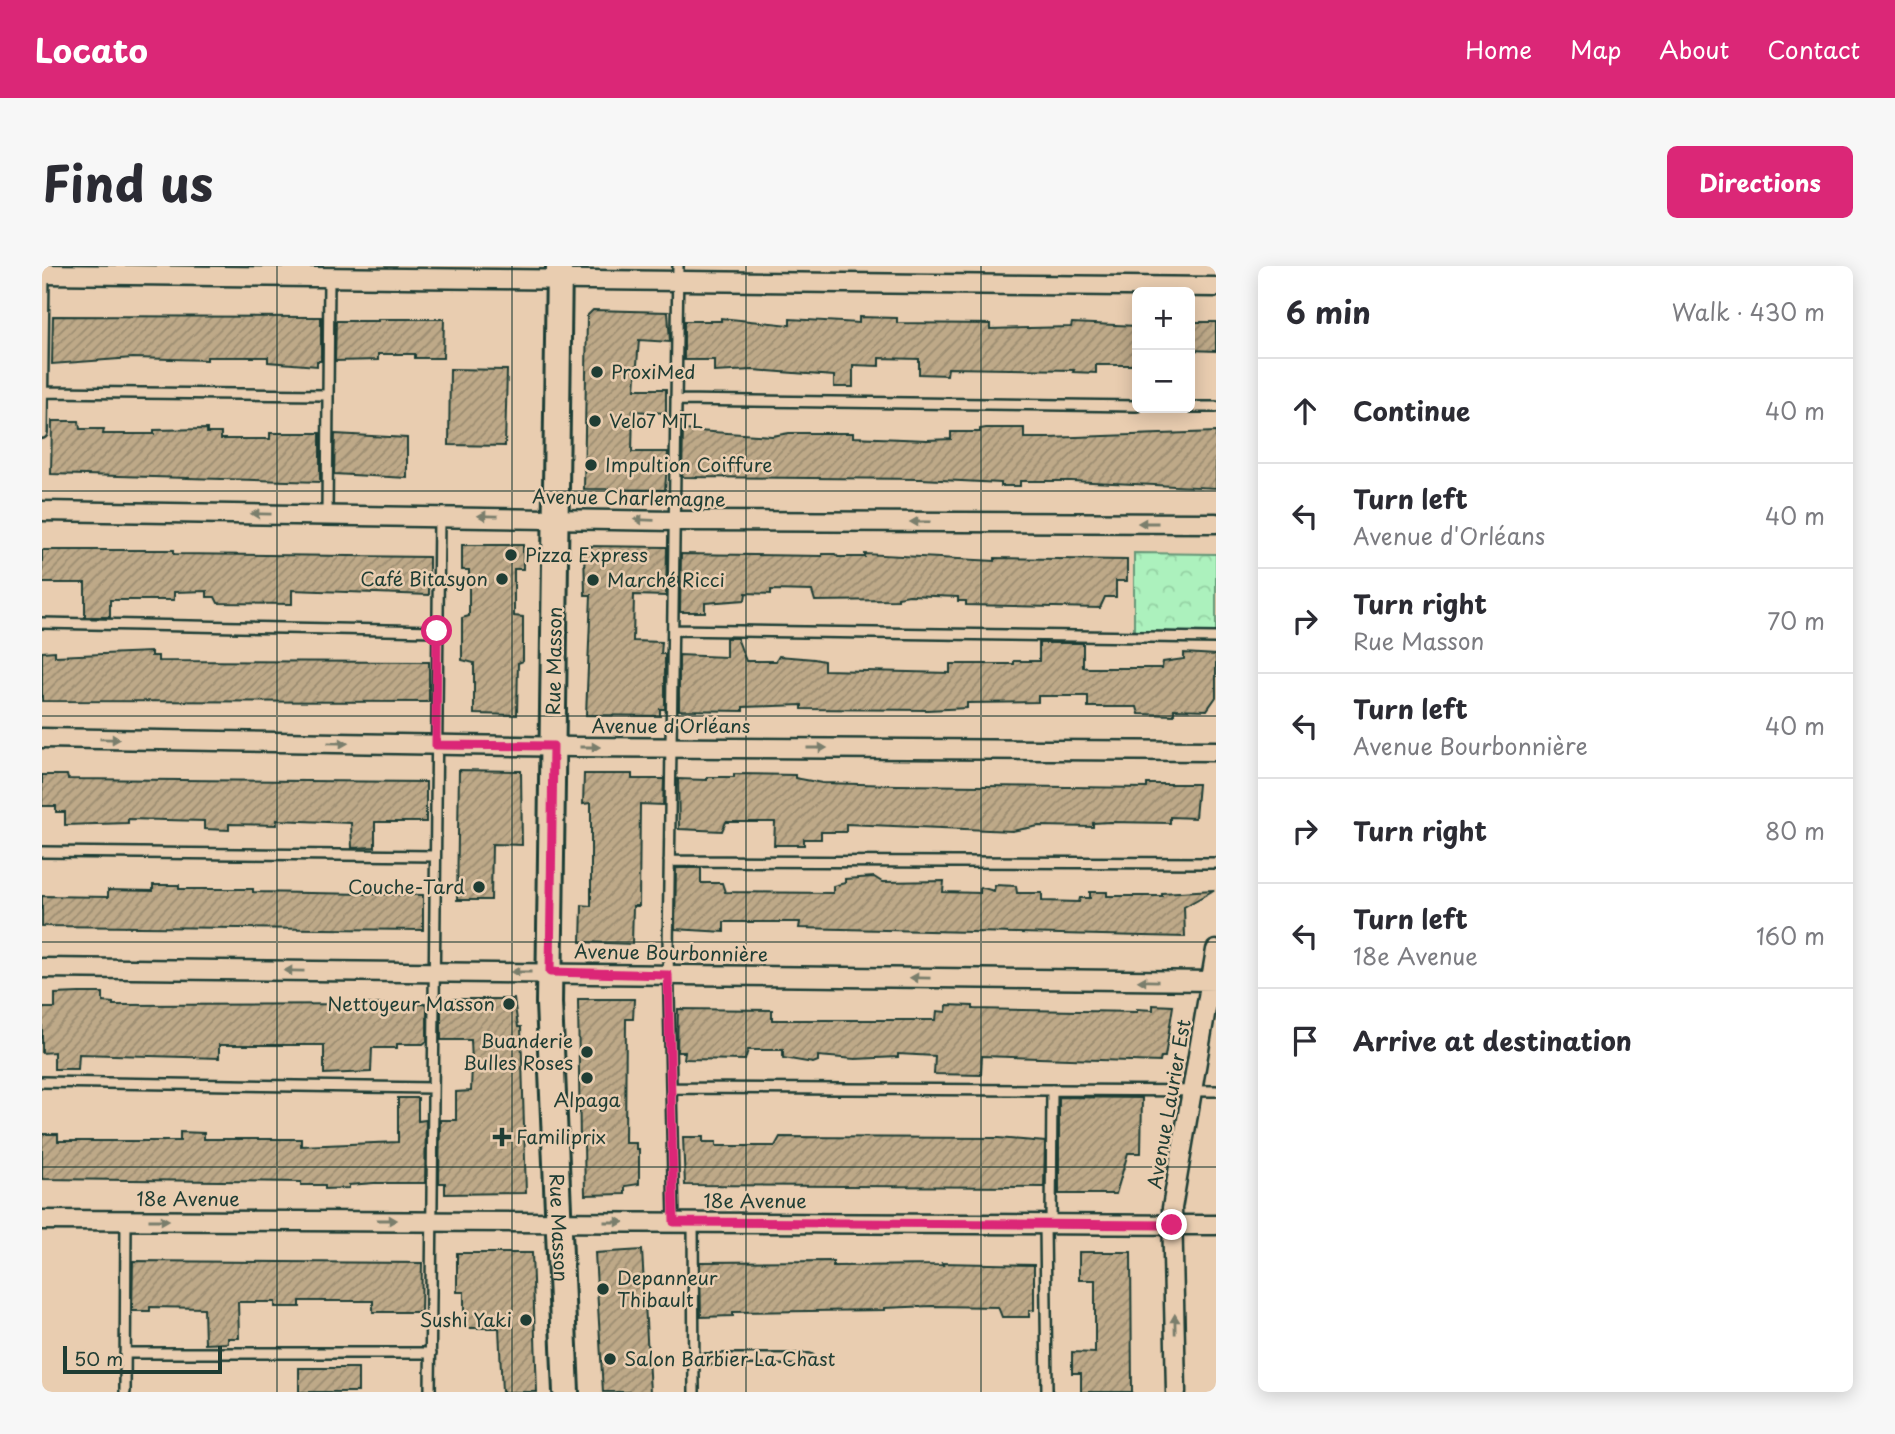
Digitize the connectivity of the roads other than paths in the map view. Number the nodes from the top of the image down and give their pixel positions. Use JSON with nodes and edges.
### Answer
{"nodes":[{"id":1,"x":43,"y":274,"type":"edge"},
{"id":2,"x":559,"y":274,"type":"edge"},
{"id":3,"x":678,"y":275,"type":"edge"},
{"id":4,"x":329,"y":278,"type":"junction"},
{"id":5,"x":1216,"y":287,"type":"edge"},
{"id":6,"x":43,"y":392,"type":"edge"},
{"id":7,"x":327,"y":395,"type":"junction"},
{"id":8,"x":677,"y":400,"type":"junction"},
{"id":9,"x":1132,"y":406,"type":"edge"},
{"id":10,"x":1195,"y":407,"type":"edge"},
{"id":11,"x":1216,"y":407,"type":"edge"},
{"id":12,"x":42,"y":433,"type":"edge"},
{"id":13,"x":42,"y":511,"type":"edge"},
{"id":14,"x":327,"y":515,"type":"junction"},
{"id":15,"x":439,"y":515,"type":"junction"},
{"id":16,"x":556,"y":517,"type":"junction"},
{"id":17,"x":676,"y":521,"type":"junction"},
{"id":18,"x":1216,"y":523,"type":"edge"},
{"id":19,"x":42,"y":623,"type":"edge"},
{"id":20,"x":673,"y":630,"type":"junction"},
{"id":21,"x":437,"y":631,"type":"junction"},
{"id":22,"x":1216,"y":638,"type":"edge"},
{"id":23,"x":42,"y":738,"type":"edge"},
{"id":24,"x":436,"y":745,"type":"junction"},
{"id":25,"x":553,"y":746,"type":"junction"},
{"id":26,"x":670,"y":746,"type":"junction"},
{"id":27,"x":1216,"y":751,"type":"edge"},
{"id":28,"x":42,"y":852,"type":"edge"},
{"id":29,"x":435,"y":856,"type":"junction"},
{"id":30,"x":669,"y":861,"type":"junction"},
{"id":31,"x":1216,"y":863,"type":"edge"},
{"id":32,"x":1216,"y":950,"type":"edge"},
{"id":33,"x":42,"y":968,"type":"edge"},
{"id":34,"x":434,"y":972,"type":"junction"},
{"id":35,"x":550,"y":972,"type":"junction"},
{"id":36,"x":668,"y":975,"type":"junction"},
{"id":37,"x":1214,"y":981,"type":"edge"},
{"id":38,"x":42,"y":1082,"type":"edge"},
{"id":39,"x":433,"y":1088,"type":"junction"},
{"id":40,"x":671,"y":1088,"type":"junction"},
{"id":41,"x":1052,"y":1090,"type":"junction"},
{"id":42,"x":1193,"y":1091,"type":"junction"},
{"id":43,"x":1216,"y":1091,"type":"edge"},
{"id":44,"x":42,"y":1220,"type":"edge"},
{"id":45,"x":125,"y":1220,"type":"junction"},
{"id":46,"x":432,"y":1220,"type":"junction"},
{"id":47,"x":557,"y":1221,"type":"junction"},
{"id":48,"x":674,"y":1222,"type":"junction"},
{"id":49,"x":693,"y":1222,"type":"junction"},
{"id":50,"x":1048,"y":1224,"type":"junction"},
{"id":51,"x":1172,"y":1225,"type":"junction"},
{"id":52,"x":1216,"y":1225,"type":"edge"},
{"id":53,"x":125,"y":1353,"type":"junction"},
{"id":54,"x":430,"y":1353,"type":"junction"},
{"id":55,"x":694,"y":1359,"type":"junction"},
{"id":56,"x":809,"y":1359,"type":"dead end"},
{"id":57,"x":125,"y":1392,"type":"edge"},
{"id":58,"x":430,"y":1392,"type":"edge"},
{"id":59,"x":566,"y":1392,"type":"edge"},
{"id":60,"x":694,"y":1392,"type":"edge"},
{"id":61,"x":1047,"y":1392,"type":"edge"},
{"id":62,"x":1176,"y":1392,"type":"edge"}],
"edges":[{"from":1,"to":4,"type":"street"},
{"from":1,"to":6,"type":"lane"},
{"from":2,"to":3,"type":"street"},
{"from":2,"to":4,"type":"street"},
{"from":2,"to":16,"type":"street","name":"Rue Masson"},
{"from":3,"to":5,"type":"street"},
{"from":3,"to":8,"type":"lane"},
{"from":4,"to":7,"type":"lane"},
{"from":6,"to":7,"type":"lane"},
{"from":6,"to":12,"type":"lane"},
{"from":7,"to":14,"type":"lane"},
{"from":8,"to":9,"type":"lane"},
{"from":8,"to":17,"type":"lane"},
{"from":10,"to":11,"type":"lane"},
{"from":14,"to":13,"type":"street","name":"Avenue Charlemagne","one_way":true},
{"from":14,"to":15,"type":"street","name":"Avenue Charlemagne"},
{"from":16,"to":15,"type":"street","name":"Avenue Charlemagne","one_way":true},
{"from":15,"to":21,"type":"lane"},
{"from":17,"to":16,"type":"street","name":"Avenue Charlemagne","one_way":true},
{"from":16,"to":25,"type":"street","name":"Rue Masson"},
{"from":18,"to":17,"type":"street","name":"Avenue Charlemagne","one_way":true},
{"from":17,"to":20,"type":"lane"},
{"from":19,"to":21,"type":"lane"},
{"from":20,"to":22,"type":"lane"},
{"from":20,"to":26,"type":"lane"},
{"from":21,"to":24,"type":"lane"},
{"from":23,"to":24,"type":"street","name":"Avenue d'Orléans","one_way":true},
{"from":24,"to":25,"type":"street","name":"Avenue d'Orléans"},
{"from":24,"to":29,"type":"lane"},
{"from":25,"to":26,"type":"street","name":"Avenue d'Orléans","one_way":true},
{"from":25,"to":35,"type":"street","name":"Rue Masson"},
{"from":26,"to":27,"type":"street","name":"Avenue d'Orléans","one_way":true},
{"from":26,"to":30,"type":"lane"},
{"from":28,"to":29,"type":"lane"},
{"from":29,"to":34,"type":"lane"},
{"from":30,"to":31,"type":"lane"},
{"from":30,"to":36,"type":"lane"},
{"from":32,"to":37,"type":"street","name":"Avenue Laurier Est"},
{"from":34,"to":33,"type":"street","name":"Avenue Bourbonnière","one_way":true},
{"from":35,"to":34,"type":"street","name":"Avenue Bourbonnière","one_way":true},
{"from":34,"to":39,"type":"lane"},
{"from":35,"to":36,"type":"street","name":"Avenue Bourbonnière"},
{"from":35,"to":47,"type":"street","name":"Rue Masson"},
{"from":37,"to":36,"type":"street","name":"Avenue Bourbonnière","one_way":true},
{"from":36,"to":40,"type":"lane"},
{"from":37,"to":42,"type":"street","name":"Avenue Laurier Est"},
{"from":38,"to":39,"type":"lane"},
{"from":39,"to":46,"type":"lane"},
{"from":40,"to":41,"type":"lane"},
{"from":40,"to":48,"type":"lane"},
{"from":41,"to":42,"type":"lane"},
{"from":41,"to":50,"type":"lane"},
{"from":42,"to":43,"type":"lane"},
{"from":42,"to":51,"type":"street","name":"Avenue Laurier Est"},
{"from":44,"to":45,"type":"street","name":"18e Avenue"},
{"from":45,"to":46,"type":"street","name":"18e Avenue","one_way":true},
{"from":45,"to":53,"type":"lane"},
{"from":46,"to":47,"type":"street","name":"18e Avenue"},
{"from":46,"to":54,"type":"lane"},
{"from":47,"to":48,"type":"street","name":"18e Avenue","one_way":true},
{"from":47,"to":59,"type":"street","name":"Rue Masson"},
{"from":48,"to":49,"type":"street","name":"18e Avenue"},
{"from":49,"to":50,"type":"street","name":"18e Avenue"},
{"from":49,"to":55,"type":"lane"},
{"from":50,"to":51,"type":"street","name":"18e Avenue"},
{"from":50,"to":61,"type":"lane"},
{"from":51,"to":52,"type":"street","name":"18e Avenue"},
{"from":62,"to":51,"type":"street","name":"Avenue Laurier Est","one_way":true},
{"from":53,"to":54,"type":"lane"},
{"from":53,"to":57,"type":"lane"},
{"from":54,"to":58,"type":"lane"},
{"from":55,"to":56,"type":"lane"},
{"from":55,"to":60,"type":"lane"}]}
